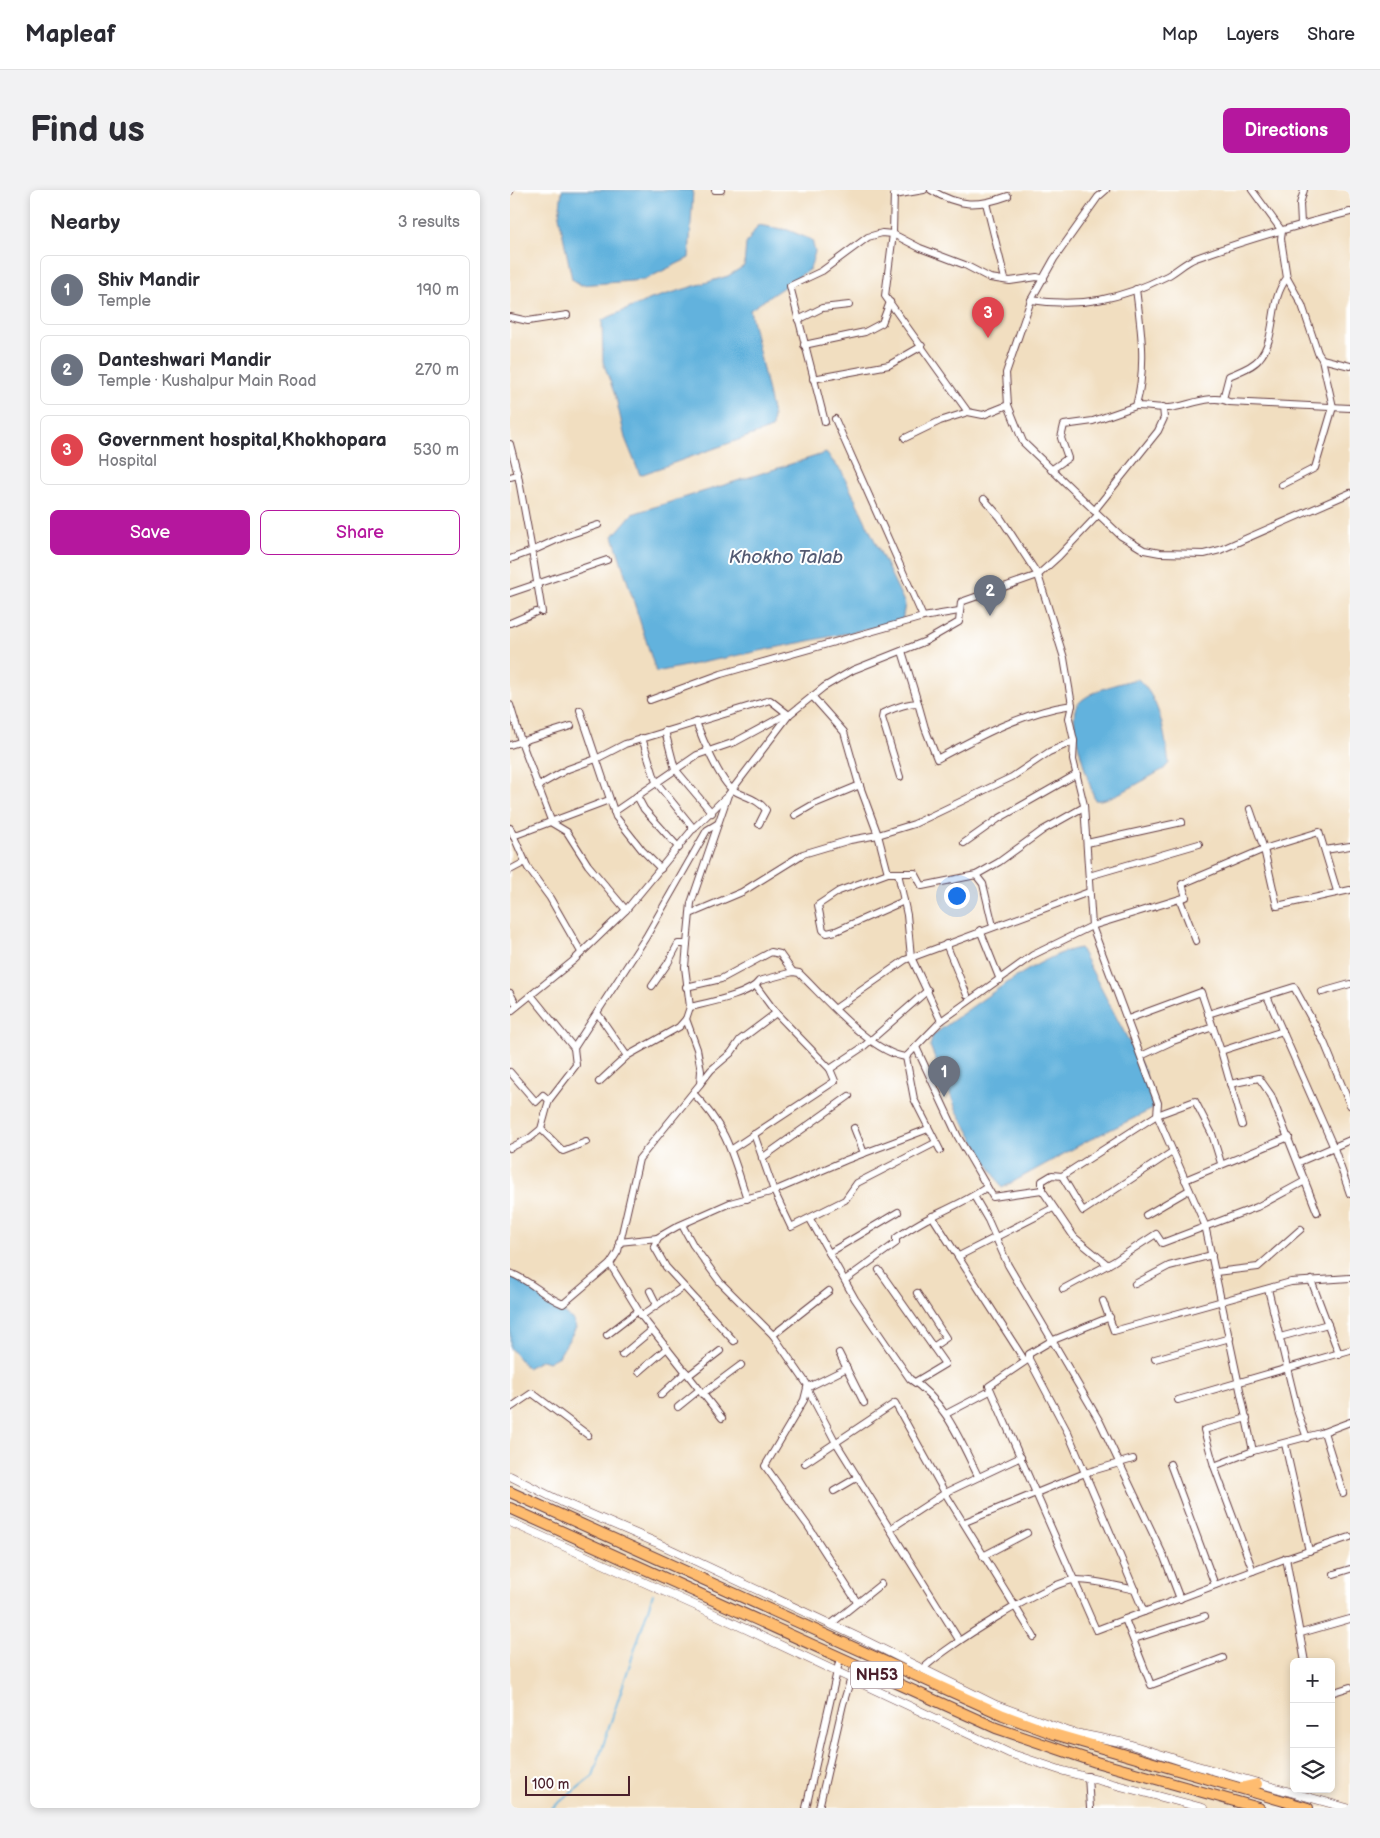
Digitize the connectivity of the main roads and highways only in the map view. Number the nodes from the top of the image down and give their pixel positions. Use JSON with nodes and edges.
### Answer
{"nodes":[{"id":1,"x":510,"y":1492,"type":"edge"},
{"id":2,"x":510,"y":1508,"type":"edge"},
{"id":3,"x":1257,"y":1784,"type":"road end"},
{"id":4,"x":1239,"y":1788,"type":"junction"},
{"id":5,"x":1258,"y":1808,"type":"edge"},
{"id":6,"x":1308,"y":1808,"type":"edge"}],
"edges":[{"from":1,"to":4,"type":"highway","number":"NH53"},
{"from":2,"to":5,"type":"highway","number":"NH53"},
{"from":3,"to":4,"type":"highway"},
{"from":4,"to":6,"type":"highway","number":"NH53"}]}
